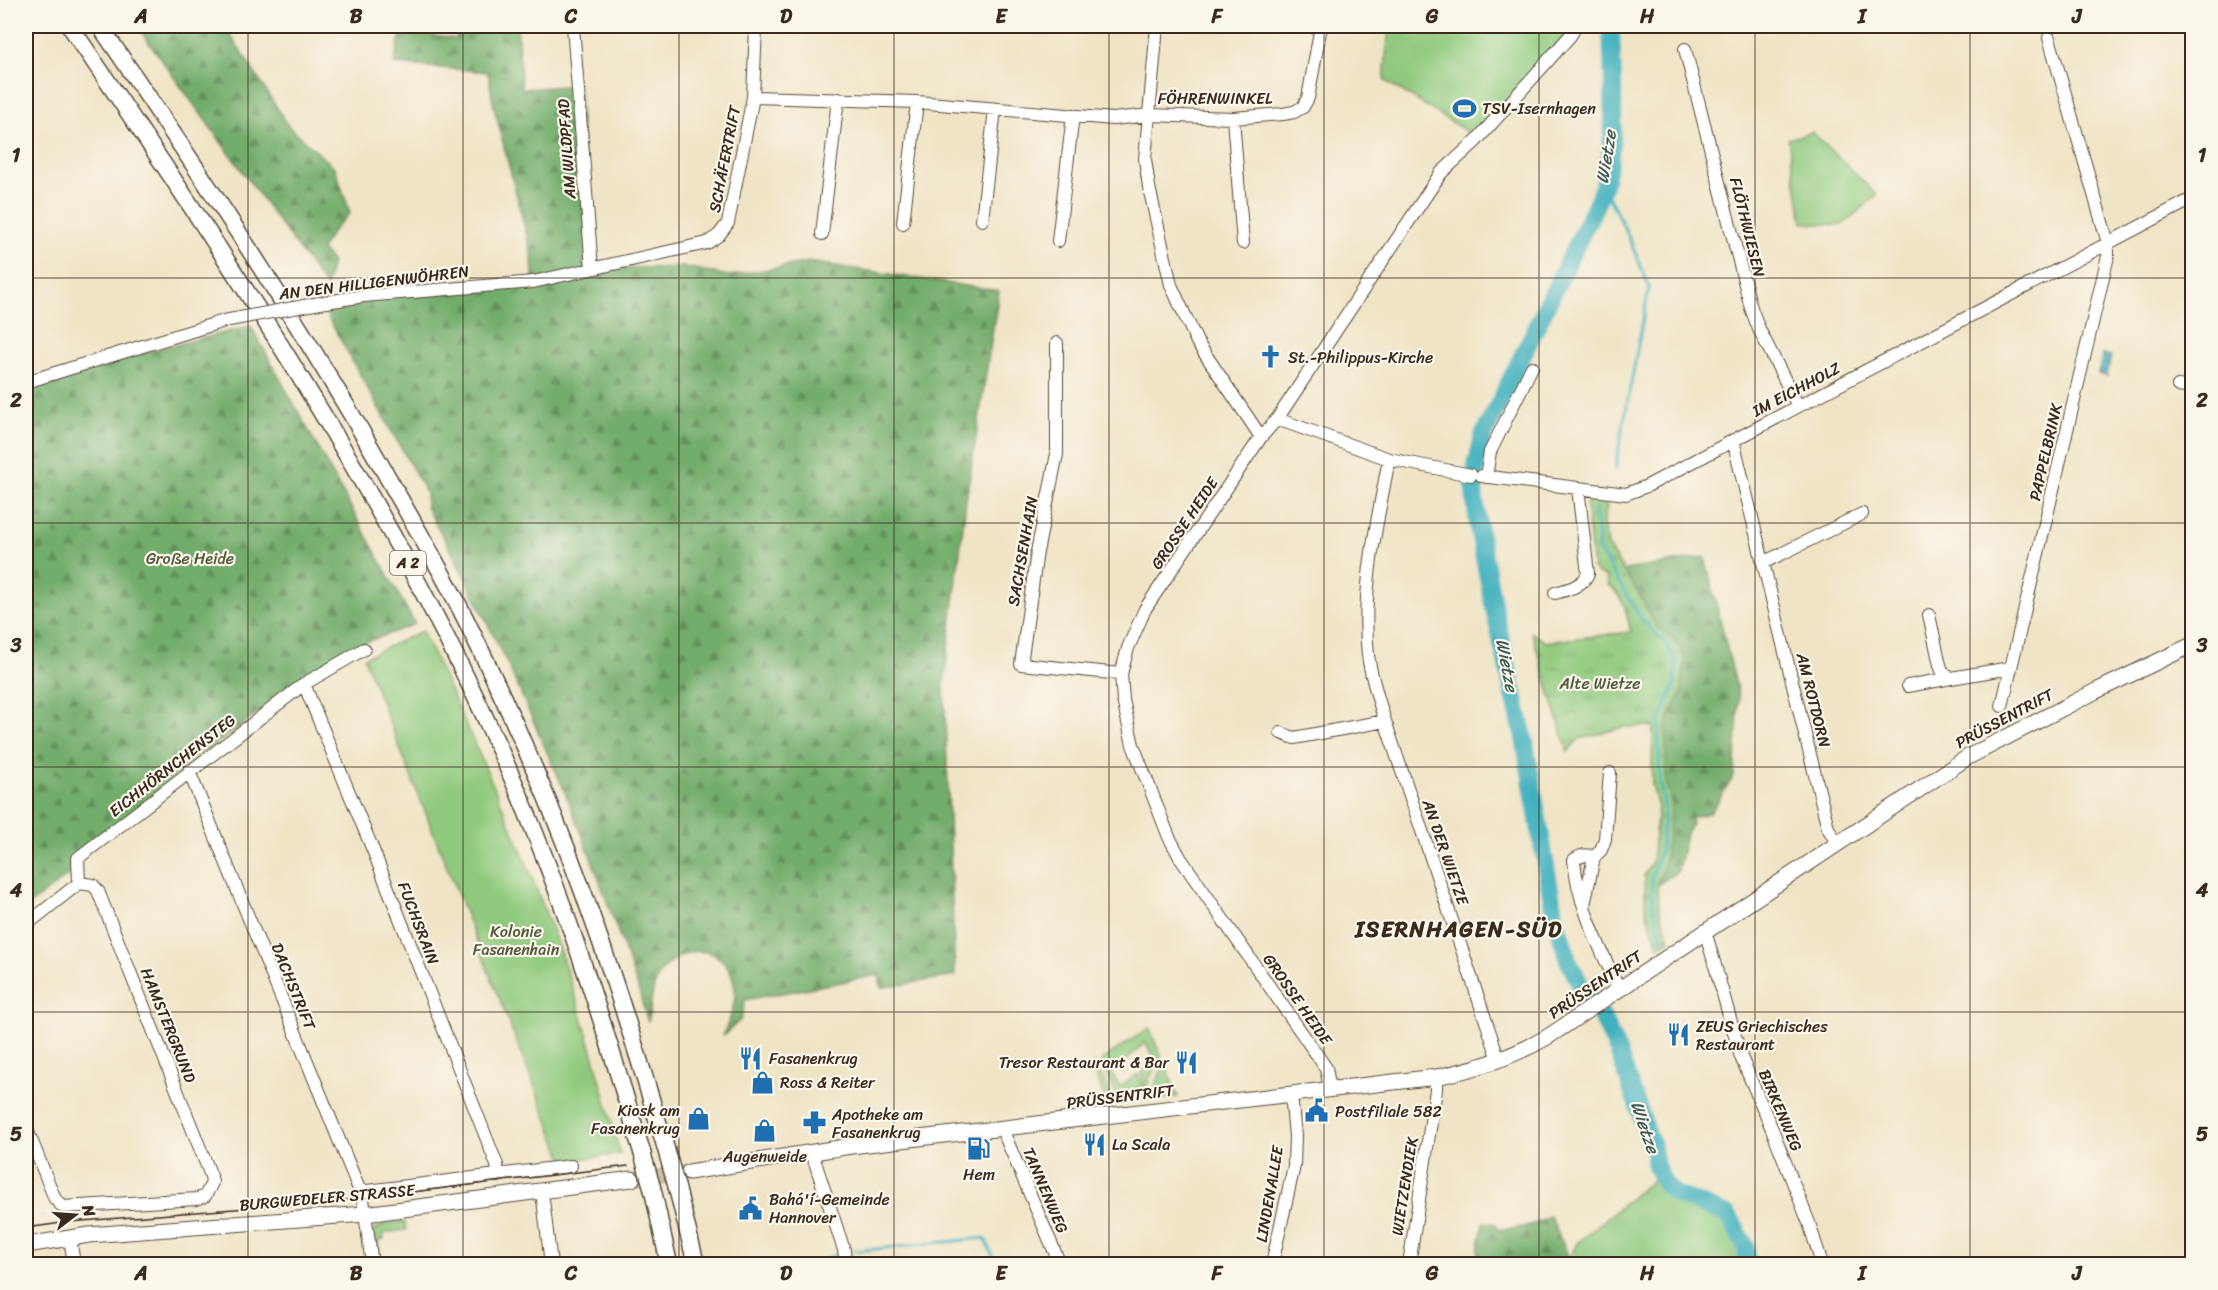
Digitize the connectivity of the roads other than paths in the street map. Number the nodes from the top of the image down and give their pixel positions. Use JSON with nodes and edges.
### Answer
{"nodes":[{"id":1,"x":70,"y":26,"type":"edge"},
{"id":2,"x":100,"y":26,"type":"edge"},
{"id":3,"x":573,"y":26,"type":"edge"},
{"id":4,"x":756,"y":26,"type":"edge"},
{"id":5,"x":1157,"y":26,"type":"edge"},
{"id":6,"x":1321,"y":26,"type":"edge"},
{"id":7,"x":1576,"y":26,"type":"edge"},
{"id":8,"x":2049,"y":38,"type":"dead end"},
{"id":9,"x":1685,"y":49,"type":"dead end"},
{"id":10,"x":753,"y":96,"type":"junction"},
{"id":11,"x":838,"y":99,"type":"junction"},
{"id":12,"x":917,"y":102,"type":"junction"},
{"id":13,"x":995,"y":109,"type":"junction"},
{"id":14,"x":1073,"y":115,"type":"junction"},
{"id":15,"x":1150,"y":115,"type":"junction"},
{"id":16,"x":1233,"y":118,"type":"junction"},
{"id":17,"x":2193,"y":199,"type":"edge"},
{"id":18,"x":982,"y":220,"type":"dead end"},
{"id":19,"x":903,"y":223,"type":"dead end"},
{"id":20,"x":822,"y":234,"type":"dead end"},
{"id":21,"x":1058,"y":241,"type":"dead end"},
{"id":22,"x":1243,"y":243,"type":"dead end"},
{"id":23,"x":2108,"y":243,"type":"junction"},
{"id":24,"x":592,"y":269,"type":"junction"},
{"id":25,"x":1058,"y":343,"type":"dead end"},
{"id":26,"x":1532,"y":367,"type":"dead end"},
{"id":27,"x":26,"y":382,"type":"edge"},
{"id":28,"x":2178,"y":386,"type":"dead end"},
{"id":29,"x":2193,"y":388,"type":"edge"},
{"id":30,"x":1798,"y":406,"type":"junction"},
{"id":31,"x":1277,"y":419,"type":"junction"},
{"id":32,"x":1261,"y":437,"type":"junction"},
{"id":33,"x":1733,"y":440,"type":"junction"},
{"id":34,"x":1389,"y":459,"type":"junction"},
{"id":35,"x":1480,"y":476,"type":"junction"},
{"id":36,"x":1578,"y":488,"type":"junction"},
{"id":37,"x":1862,"y":514,"type":"dead end"},
{"id":38,"x":1763,"y":563,"type":"junction"},
{"id":39,"x":1555,"y":593,"type":"dead end"},
{"id":40,"x":1929,"y":615,"type":"dead end"},
{"id":41,"x":2193,"y":645,"type":"edge"},
{"id":42,"x":364,"y":649,"type":"dead end"},
{"id":43,"x":2010,"y":668,"type":"junction"},
{"id":44,"x":1121,"y":674,"type":"junction"},
{"id":45,"x":1951,"y":678,"type":"junction"},
{"id":46,"x":304,"y":684,"type":"junction"},
{"id":47,"x":1908,"y":686,"type":"dead end"},
{"id":48,"x":2002,"y":706,"type":"dead end"},
{"id":49,"x":1385,"y":722,"type":"junction"},
{"id":50,"x":1281,"y":733,"type":"dead end"},
{"id":51,"x":189,"y":771,"type":"junction"},
{"id":52,"x":1610,"y":773,"type":"dead end"},
{"id":53,"x":1836,"y":843,"type":"junction"},
{"id":54,"x":1594,"y":857,"type":"junction"},
{"id":55,"x":80,"y":883,"type":"junction"},
{"id":56,"x":1583,"y":909,"type":"junction"},
{"id":57,"x":26,"y":925,"type":"edge"},
{"id":58,"x":1703,"y":932,"type":"junction"},
{"id":59,"x":1619,"y":990,"type":"junction"},
{"id":60,"x":1498,"y":1060,"type":"junction"},
{"id":61,"x":1436,"y":1077,"type":"junction"},
{"id":62,"x":1330,"y":1089,"type":"junction"},
{"id":63,"x":1291,"y":1094,"type":"junction"},
{"id":64,"x":26,"y":1127,"type":"edge"},
{"id":65,"x":1003,"y":1129,"type":"junction"},
{"id":66,"x":812,"y":1153,"type":"junction"},
{"id":67,"x":571,"y":1166,"type":"dead end"},
{"id":68,"x":689,"y":1172,"type":"tunnel mouth"},
{"id":69,"x":498,"y":1176,"type":"junction"},
{"id":70,"x":632,"y":1179,"type":"tunnel mouth"},
{"id":71,"x":359,"y":1192,"type":"junction"},
{"id":72,"x":542,"y":1192,"type":"junction"},
{"id":73,"x":365,"y":1214,"type":"junction"},
{"id":74,"x":70,"y":1238,"type":"junction"},
{"id":75,"x":26,"y":1245,"type":"edge"},
{"id":76,"x":74,"y":1264,"type":"edge"},
{"id":77,"x":372,"y":1264,"type":"edge"},
{"id":78,"x":551,"y":1264,"type":"edge"},
{"id":79,"x":669,"y":1264,"type":"edge"},
{"id":80,"x":696,"y":1264,"type":"edge"},
{"id":81,"x":846,"y":1264,"type":"edge"},
{"id":82,"x":1060,"y":1264,"type":"edge"},
{"id":83,"x":1272,"y":1264,"type":"edge"},
{"id":84,"x":1409,"y":1264,"type":"edge"},
{"id":85,"x":1822,"y":1264,"type":"edge"}],
"edges":[{"from":1,"to":79,"type":"highway","number":"A 2","bridge":true},
{"from":2,"to":80,"type":"highway","number":"A 2","bridge":true},
{"from":3,"to":24,"type":"street","name":"AM WILDPFAD"},
{"from":4,"to":10,"type":"street","name":"SCHÄFERTRIFT"},
{"from":5,"to":15,"type":"street"},
{"from":6,"to":16,"type":"street","name":"FÖHRENWINKEL"},
{"from":7,"to":31,"type":"street","name":"GROSSE HEIDE"},
{"from":8,"to":23,"type":"street"},
{"from":9,"to":30,"type":"street","name":"FLÖTHWIESEN"},
{"from":10,"to":11,"type":"street","name":"FÖHRENWINKEL"},
{"from":10,"to":24,"type":"street","name":"SCHÄFERTRIFT"},
{"from":11,"to":12,"type":"street","name":"FÖHRENWINKEL"},
{"from":11,"to":20,"type":"street"},
{"from":12,"to":13,"type":"street","name":"FÖHRENWINKEL"},
{"from":12,"to":19,"type":"street"},
{"from":13,"to":14,"type":"street","name":"FÖHRENWINKEL"},
{"from":13,"to":18,"type":"street"},
{"from":14,"to":15,"type":"street","name":"FÖHRENWINKEL"},
{"from":14,"to":21,"type":"street"},
{"from":15,"to":16,"type":"street","name":"FÖHRENWINKEL"},
{"from":15,"to":32,"type":"street"},
{"from":16,"to":22,"type":"street"},
{"from":17,"to":23,"type":"street","name":"IM EICHHOLZ"},
{"from":23,"to":30,"type":"street","name":"IM EICHHOLZ"},
{"from":23,"to":43,"type":"street","name":"PAPPELBRINK"},
{"from":24,"to":27,"type":"street","name":"AN DEN HILLIGENWÖHREN","bridge":true},
{"from":25,"to":44,"type":"street","name":"SACHSENHAIN"},
{"from":26,"to":35,"type":"street"},
{"from":28,"to":29,"type":"street"},
{"from":30,"to":33,"type":"street","name":"IM EICHHOLZ"},
{"from":31,"to":32,"type":"street","name":"GROSSE HEIDE"},
{"from":31,"to":34,"type":"street","name":"IM EICHHOLZ"},
{"from":32,"to":44,"type":"street","name":"GROSSE HEIDE"},
{"from":33,"to":36,"type":"street","name":"IM EICHHOLZ"},
{"from":33,"to":38,"type":"street","name":"AM ROTDORN"},
{"from":34,"to":35,"type":"street","name":"IM EICHHOLZ"},
{"from":34,"to":49,"type":"street","name":"AN DER WIETZE"},
{"from":35,"to":36,"type":"street","name":"IM EICHHOLZ"},
{"from":36,"to":39,"type":"street"},
{"from":37,"to":38,"type":"street"},
{"from":38,"to":53,"type":"street","name":"AM ROTDORN"},
{"from":40,"to":45,"type":"street"},
{"from":41,"to":53,"type":"main road","name":"PRÜSSENTRIFT"},
{"from":42,"to":46,"type":"street","name":"EICHHÖRNCHENSTEG"},
{"from":43,"to":45,"type":"street"},
{"from":43,"to":48,"type":"street","name":"PAPPELBRINK"},
{"from":44,"to":62,"type":"street","name":"GROSSE HEIDE"},
{"from":45,"to":47,"type":"street"},
{"from":46,"to":51,"type":"street","name":"EICHHÖRNCHENSTEG"},
{"from":46,"to":69,"type":"street","name":"FUCHSRAIN"},
{"from":49,"to":50,"type":"street"},
{"from":49,"to":60,"type":"street","name":"AN DER WIETZE"},
{"from":51,"to":55,"type":"street","name":"EICHHÖRNCHENSTEG"},
{"from":51,"to":71,"type":"street","name":"DACHSTRIFT"},
{"from":52,"to":54,"type":"street"},
{"from":53,"to":58,"type":"main road","name":"PRÜSSENTRIFT"},
{"from":54,"to":56,"type":"street"},
{"from":54,"to":56,"type":"street"},
{"from":55,"to":57,"type":"street"},
{"from":55,"to":64,"type":"street","name":"HAMSTERGRUND"},
{"from":56,"to":59,"type":"street"},
{"from":58,"to":59,"type":"main road","name":"PRÜSSENTRIFT"},
{"from":58,"to":85,"type":"street","name":"BIRKENWEG"},
{"from":59,"to":60,"type":"main road","name":"PRÜSSENTRIFT"},
{"from":60,"to":61,"type":"main road","name":"PRÜSSENTRIFT"},
{"from":61,"to":62,"type":"main road","name":"PRÜSSENTRIFT"},
{"from":61,"to":84,"type":"street","name":"WIETZENDIEK"},
{"from":62,"to":63,"type":"main road","name":"PRÜSSENTRIFT"},
{"from":63,"to":65,"type":"main road","name":"PRÜSSENTRIFT"},
{"from":63,"to":83,"type":"street","name":"LINDENALLEE"},
{"from":65,"to":66,"type":"main road","name":"PRÜSSENTRIFT"},
{"from":65,"to":82,"type":"street","name":"TANNENWEG"},
{"from":66,"to":68,"type":"main road"},
{"from":66,"to":81,"type":"street"},
{"from":67,"to":69,"type":"street","name":"BURGWEDELER STRASSE"},
{"from":69,"to":71,"type":"street","name":"BURGWEDELER STRASSE"},
{"from":70,"to":72,"type":"main road","name":"BURGWEDELER STRASSE"},
{"from":71,"to":73,"type":"street","name":"DACHSTRIFT"},
{"from":72,"to":73,"type":"main road","name":"BURGWEDELER STRASSE"},
{"from":72,"to":78,"type":"street"},
{"from":73,"to":74,"type":"main road","name":"BURGWEDELER STRASSE"},
{"from":73,"to":77,"type":"street","name":"DACHSTRIFT"},
{"from":74,"to":75,"type":"main road","name":"BURGWEDELER STRASSE"},
{"from":74,"to":76,"type":"street"}]}
